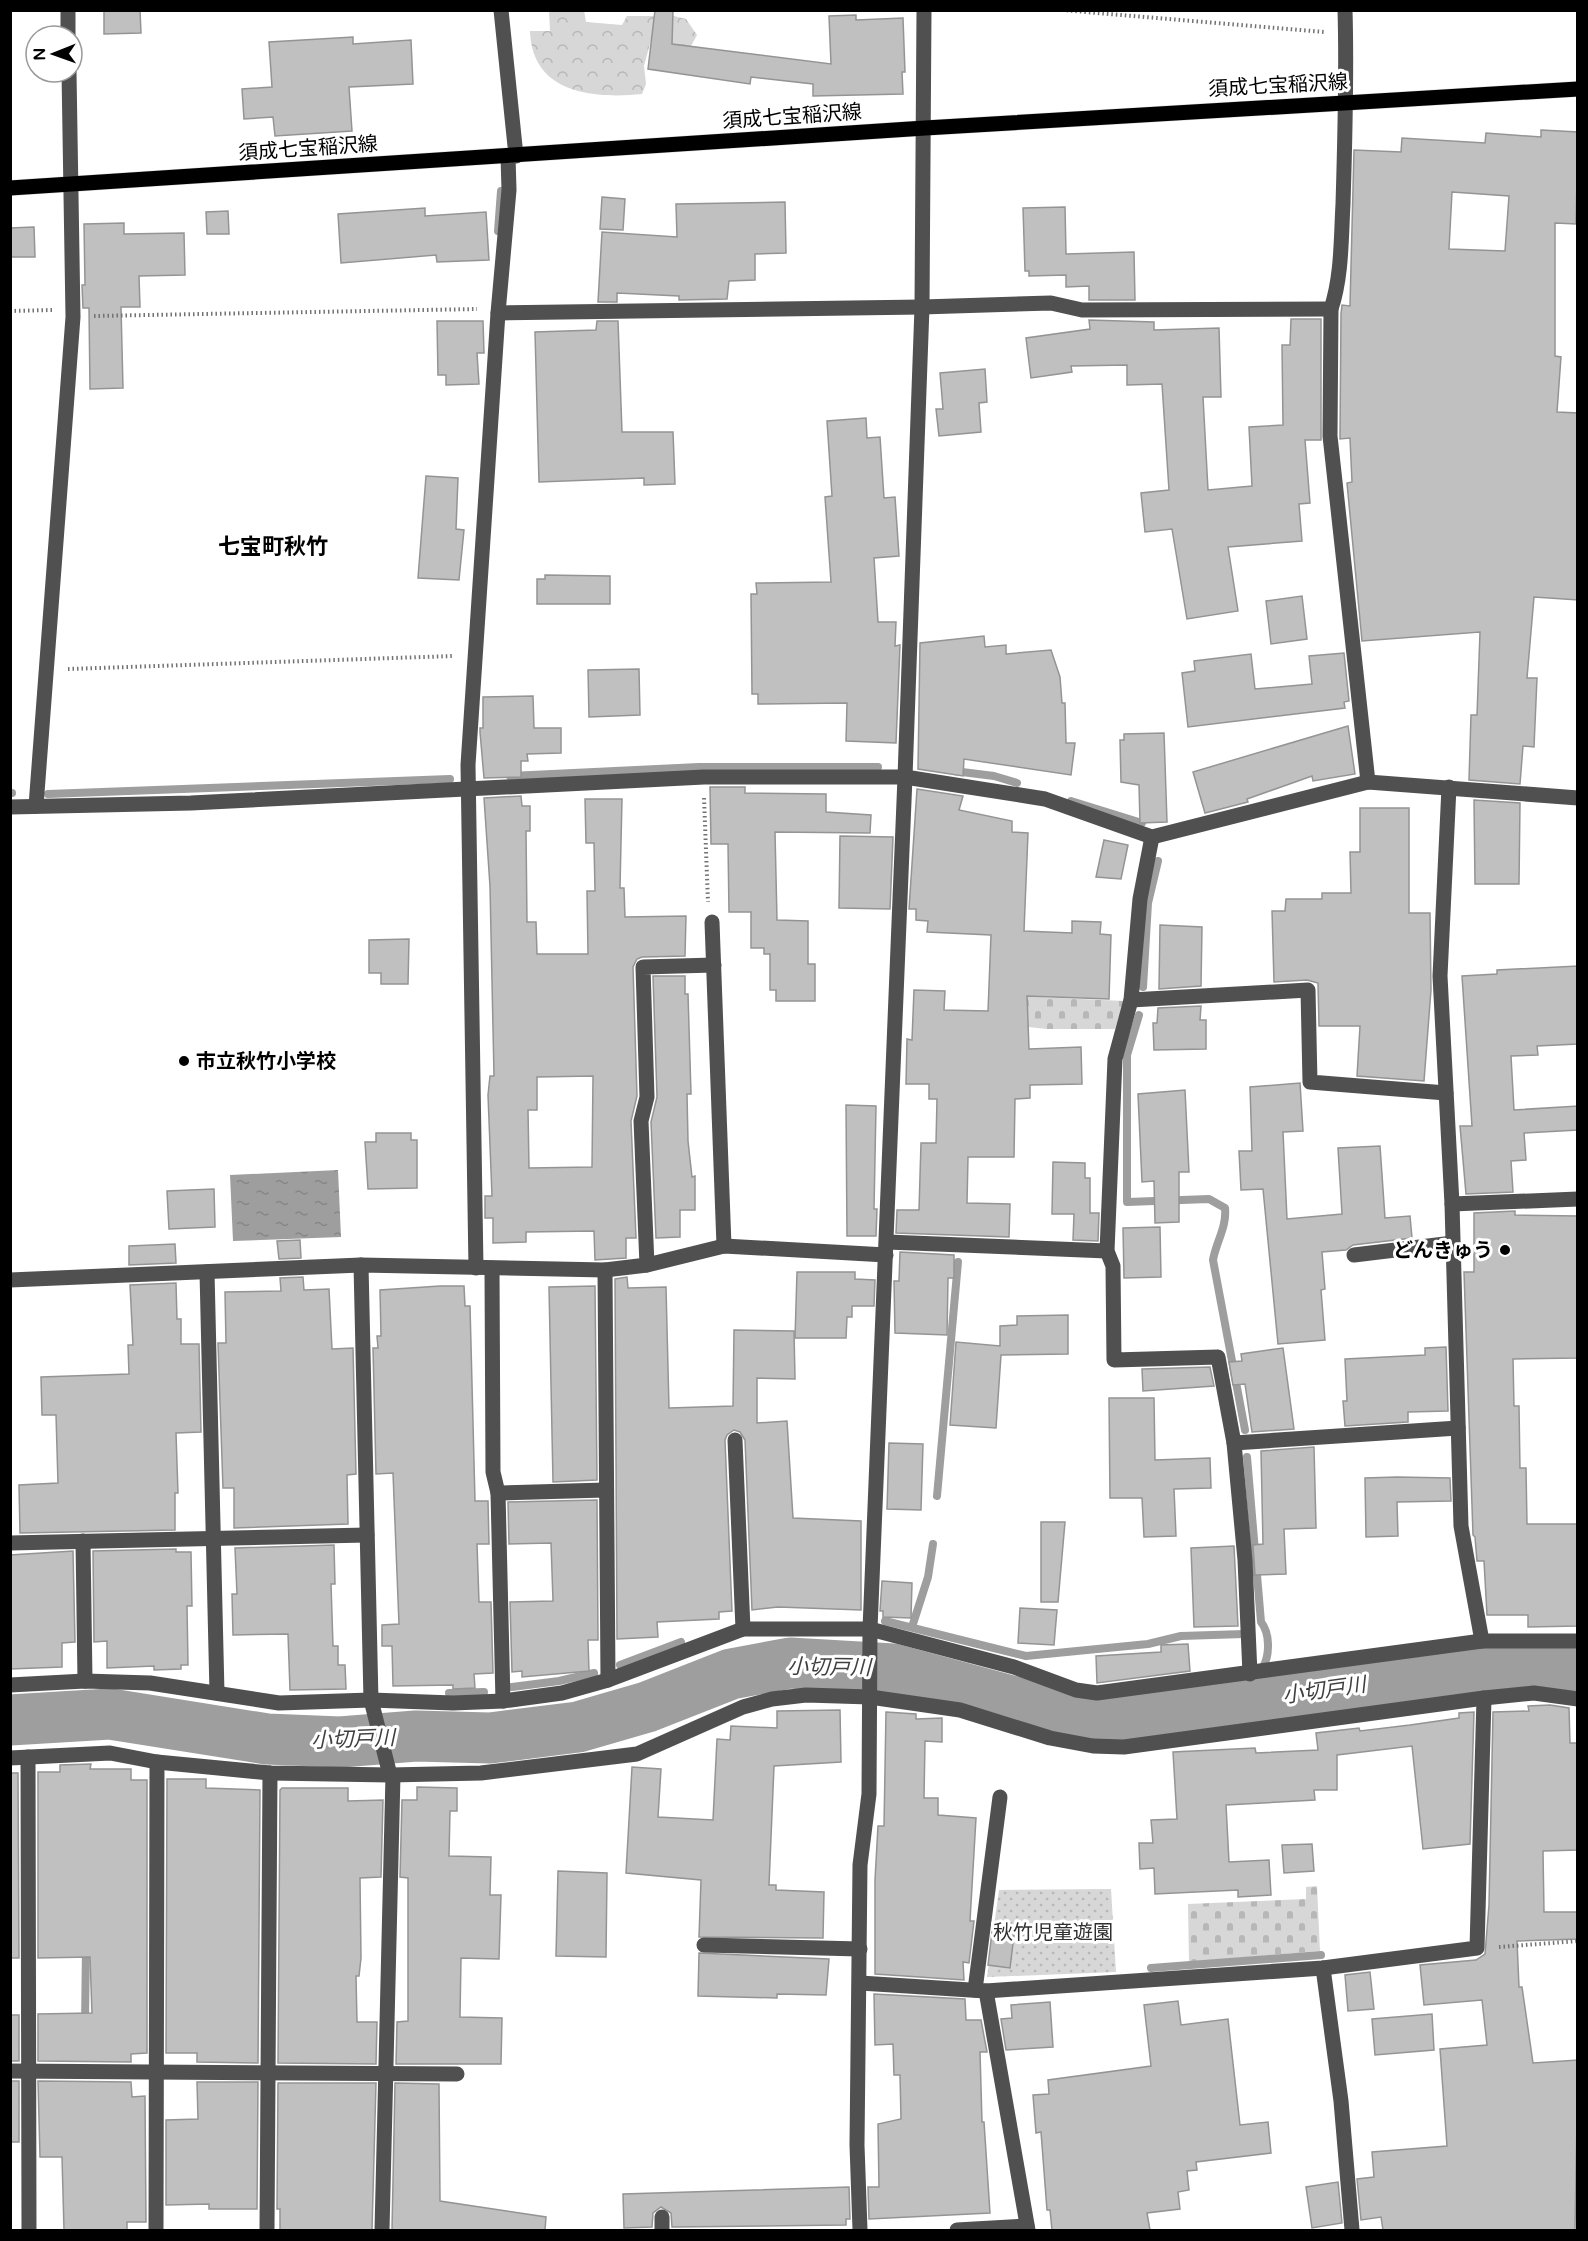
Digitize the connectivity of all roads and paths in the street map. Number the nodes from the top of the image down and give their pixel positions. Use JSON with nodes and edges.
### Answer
{"nodes":[{"id":1,"x":501,"y":10,"type":"edge"},
{"id":2,"x":924,"y":10,"type":"edge"},
{"id":3,"x":1062,"y":10,"type":"edge"},
{"id":4,"x":1345,"y":10,"type":"edge"},
{"id":5,"x":1345,"y":33,"type":"junction"},
{"id":6,"x":69,"y":84,"type":"edge"},
{"id":7,"x":1578,"y":89,"type":"edge"},
{"id":8,"x":1347,"y":102,"type":"junction"},
{"id":9,"x":925,"y":128,"type":"junction"},
{"id":10,"x":512,"y":156,"type":"junction"},
{"id":11,"x":71,"y":185,"type":"junction"},
{"id":12,"x":10,"y":188,"type":"edge"},
{"id":13,"x":922,"y":307,"type":"junction"},
{"id":14,"x":1331,"y":309,"type":"junction"},
{"id":15,"x":498,"y":310,"type":"junction"},
{"id":16,"x":10,"y":311,"type":"edge"},
{"id":17,"x":73,"y":313,"type":"junction"},
{"id":18,"x":475,"y":655,"type":"junction"},
{"id":19,"x":46,"y":670,"type":"junction"},
{"id":20,"x":704,"y":777,"type":"junction"},
{"id":21,"x":905,"y":777,"type":"junction"},
{"id":22,"x":1368,"y":782,"type":"junction"},
{"id":23,"x":1449,"y":787,"type":"junction"},
{"id":24,"x":468,"y":790,"type":"junction"},
{"id":25,"x":1578,"y":798,"type":"edge"},
{"id":26,"x":36,"y":806,"type":"junction"},
{"id":27,"x":10,"y":807,"type":"edge"},
{"id":28,"x":1152,"y":837,"type":"junction"},
{"id":29,"x":712,"y":922,"type":"joint"},
{"id":30,"x":714,"y":965,"type":"junction"},
{"id":31,"x":1131,"y":1000,"type":"junction"},
{"id":32,"x":1446,"y":1093,"type":"junction"},
{"id":33,"x":1578,"y":1199,"type":"edge"},
{"id":34,"x":1452,"y":1204,"type":"junction"},
{"id":35,"x":1453,"y":1243,"type":"junction"},
{"id":36,"x":724,"y":1246,"type":"junction"},
{"id":37,"x":887,"y":1249,"type":"junction"},
{"id":38,"x":1107,"y":1251,"type":"junction"},
{"id":39,"x":1354,"y":1255,"type":"dead end"},
{"id":40,"x":647,"y":1264,"type":"junction"},
{"id":41,"x":361,"y":1265,"type":"junction"},
{"id":42,"x":484,"y":1268,"type":"junction"},
{"id":43,"x":605,"y":1270,"type":"junction"},
{"id":44,"x":207,"y":1272,"type":"junction"},
{"id":45,"x":10,"y":1280,"type":"edge"},
{"id":46,"x":1458,"y":1428,"type":"junction"},
{"id":47,"x":735,"y":1440,"type":"dead end"},
{"id":48,"x":1234,"y":1443,"type":"junction"},
{"id":49,"x":605,"y":1490,"type":"junction"},
{"id":50,"x":498,"y":1493,"type":"junction"},
{"id":51,"x":367,"y":1535,"type":"junction"},
{"id":52,"x":214,"y":1538,"type":"junction"},
{"id":53,"x":82,"y":1541,"type":"junction"},
{"id":54,"x":10,"y":1543,"type":"edge"},
{"id":55,"x":743,"y":1629,"type":"junction"},
{"id":56,"x":870,"y":1634,"type":"junction"},
{"id":57,"x":1482,"y":1641,"type":"junction"},
{"id":58,"x":1578,"y":1641,"type":"edge"},
{"id":59,"x":1250,"y":1674,"type":"junction"},
{"id":60,"x":608,"y":1680,"type":"junction"},
{"id":61,"x":85,"y":1681,"type":"junction"},
{"id":62,"x":10,"y":1685,"type":"edge"},
{"id":63,"x":217,"y":1693,"type":"junction"},
{"id":64,"x":870,"y":1694,"type":"junction"},
{"id":65,"x":1484,"y":1698,"type":"junction"},
{"id":66,"x":1578,"y":1699,"type":"edge"},
{"id":67,"x":503,"y":1701,"type":"junction"},
{"id":68,"x":373,"y":1707,"type":"junction"},
{"id":69,"x":28,"y":1757,"type":"junction"},
{"id":70,"x":10,"y":1758,"type":"edge"},
{"id":71,"x":157,"y":1762,"type":"junction"},
{"id":72,"x":270,"y":1773,"type":"junction"},
{"id":73,"x":391,"y":1773,"type":"junction"},
{"id":74,"x":1000,"y":1797,"type":"dead end"},
{"id":75,"x":1578,"y":1941,"type":"edge"},
{"id":76,"x":704,"y":1945,"type":"dead end"},
{"id":77,"x":1477,"y":1948,"type":"junction"},
{"id":78,"x":860,"y":1949,"type":"junction"},
{"id":79,"x":1323,"y":1968,"type":"junction"},
{"id":80,"x":860,"y":1983,"type":"junction"},
{"id":81,"x":980,"y":1990,"type":"junction"},
{"id":82,"x":10,"y":2072,"type":"edge"},
{"id":83,"x":28,"y":2072,"type":"junction"},
{"id":84,"x":155,"y":2072,"type":"junction"},
{"id":85,"x":269,"y":2072,"type":"junction"},
{"id":86,"x":386,"y":2072,"type":"junction"},
{"id":87,"x":457,"y":2074,"type":"dead end"},
{"id":88,"x":1028,"y":2228,"type":"edge"},
{"id":89,"x":29,"y":2230,"type":"edge"},
{"id":90,"x":156,"y":2230,"type":"edge"},
{"id":91,"x":267,"y":2230,"type":"edge"},
{"id":92,"x":382,"y":2230,"type":"edge"},
{"id":93,"x":860,"y":2230,"type":"edge"},
{"id":94,"x":957,"y":2230,"type":"edge"},
{"id":95,"x":1352,"y":2230,"type":"edge"}],
"edges":[{"from":1,"to":10,"type":"street"},
{"from":2,"to":9,"type":"street"},
{"from":3,"to":5,"type":"path"},
{"from":4,"to":5,"type":"street"},
{"from":5,"to":8,"type":"street"},
{"from":6,"to":11,"type":"street"},
{"from":7,"to":8,"type":"main road","name":"須成七宝稲沢線"},
{"from":8,"to":9,"type":"main road","name":"須成七宝稲沢線"},
{"from":8,"to":14,"type":"street"},
{"from":9,"to":10,"type":"main road","name":"須成七宝稲沢線"},
{"from":9,"to":13,"type":"street"},
{"from":10,"to":11,"type":"main road","name":"須成七宝稲沢線"},
{"from":10,"to":15,"type":"street"},
{"from":11,"to":12,"type":"main road","name":"須成七宝稲沢線"},
{"from":11,"to":17,"type":"street"},
{"from":13,"to":14,"type":"street"},
{"from":13,"to":15,"type":"street"},
{"from":13,"to":21,"type":"street"},
{"from":14,"to":22,"type":"street"},
{"from":15,"to":17,"type":"path"},
{"from":15,"to":18,"type":"street"},
{"from":16,"to":17,"type":"path"},
{"from":17,"to":19,"type":"street"},
{"from":18,"to":19,"type":"path"},
{"from":18,"to":24,"type":"street"},
{"from":19,"to":26,"type":"street"},
{"from":20,"to":21,"type":"street"},
{"from":20,"to":24,"type":"street"},
{"from":20,"to":29,"type":"path"},
{"from":21,"to":28,"type":"street"},
{"from":21,"to":37,"type":"street"},
{"from":22,"to":23,"type":"street"},
{"from":22,"to":28,"type":"street"},
{"from":23,"to":25,"type":"street"},
{"from":23,"to":32,"type":"street"},
{"from":24,"to":26,"type":"street"},
{"from":24,"to":42,"type":"street"},
{"from":26,"to":27,"type":"street"},
{"from":28,"to":31,"type":"street"},
{"from":29,"to":30,"type":"street"},
{"from":30,"to":36,"type":"street"},
{"from":30,"to":40,"type":"street"},
{"from":31,"to":32,"type":"street"},
{"from":31,"to":38,"type":"street"},
{"from":32,"to":34,"type":"street"},
{"from":33,"to":34,"type":"street"},
{"from":34,"to":35,"type":"street"},
{"from":35,"to":39,"type":"street"},
{"from":35,"to":46,"type":"street"},
{"from":36,"to":37,"type":"street"},
{"from":36,"to":40,"type":"street"},
{"from":37,"to":38,"type":"street"},
{"from":37,"to":56,"type":"street"},
{"from":38,"to":48,"type":"street"},
{"from":40,"to":43,"type":"street"},
{"from":41,"to":42,"type":"street"},
{"from":41,"to":44,"type":"street"},
{"from":41,"to":51,"type":"street"},
{"from":42,"to":43,"type":"street"},
{"from":42,"to":50,"type":"street"},
{"from":43,"to":49,"type":"street"},
{"from":44,"to":45,"type":"street"},
{"from":44,"to":52,"type":"street"},
{"from":46,"to":48,"type":"street"},
{"from":46,"to":57,"type":"street"},
{"from":47,"to":55,"type":"street"},
{"from":48,"to":59,"type":"street"},
{"from":49,"to":50,"type":"street"},
{"from":49,"to":60,"type":"street"},
{"from":50,"to":67,"type":"street"},
{"from":51,"to":52,"type":"street"},
{"from":51,"to":68,"type":"street"},
{"from":52,"to":53,"type":"street"},
{"from":52,"to":63,"type":"street"},
{"from":53,"to":54,"type":"street"},
{"from":53,"to":61,"type":"street"},
{"from":55,"to":56,"type":"street"},
{"from":55,"to":60,"type":"street"},
{"from":56,"to":59,"type":"street"},
{"from":56,"to":64,"type":"street"},
{"from":57,"to":58,"type":"street"},
{"from":57,"to":59,"type":"street"},
{"from":60,"to":67,"type":"street"},
{"from":61,"to":62,"type":"street"},
{"from":61,"to":63,"type":"street"},
{"from":63,"to":68,"type":"street"},
{"from":64,"to":65,"type":"street"},
{"from":64,"to":73,"type":"street"},
{"from":64,"to":78,"type":"street"},
{"from":65,"to":66,"type":"street"},
{"from":65,"to":77,"type":"street"},
{"from":67,"to":68,"type":"street"},
{"from":68,"to":73,"type":"street"},
{"from":69,"to":70,"type":"street"},
{"from":69,"to":71,"type":"street"},
{"from":69,"to":83,"type":"street"},
{"from":71,"to":72,"type":"street"},
{"from":71,"to":84,"type":"street"},
{"from":72,"to":73,"type":"street"},
{"from":72,"to":85,"type":"street"},
{"from":73,"to":86,"type":"street"},
{"from":74,"to":81,"type":"street"},
{"from":75,"to":77,"type":"path"},
{"from":76,"to":78,"type":"street"},
{"from":77,"to":79,"type":"street"},
{"from":78,"to":80,"type":"street"},
{"from":79,"to":81,"type":"street"},
{"from":79,"to":95,"type":"street"},
{"from":80,"to":81,"type":"street"},
{"from":80,"to":93,"type":"street"},
{"from":81,"to":88,"type":"street"},
{"from":82,"to":83,"type":"street"},
{"from":83,"to":84,"type":"street"},
{"from":83,"to":89,"type":"street"},
{"from":84,"to":85,"type":"street"},
{"from":84,"to":90,"type":"street"},
{"from":85,"to":86,"type":"street"},
{"from":85,"to":91,"type":"street"},
{"from":86,"to":87,"type":"street"},
{"from":86,"to":92,"type":"street"},
{"from":88,"to":94,"type":"street"}]}
